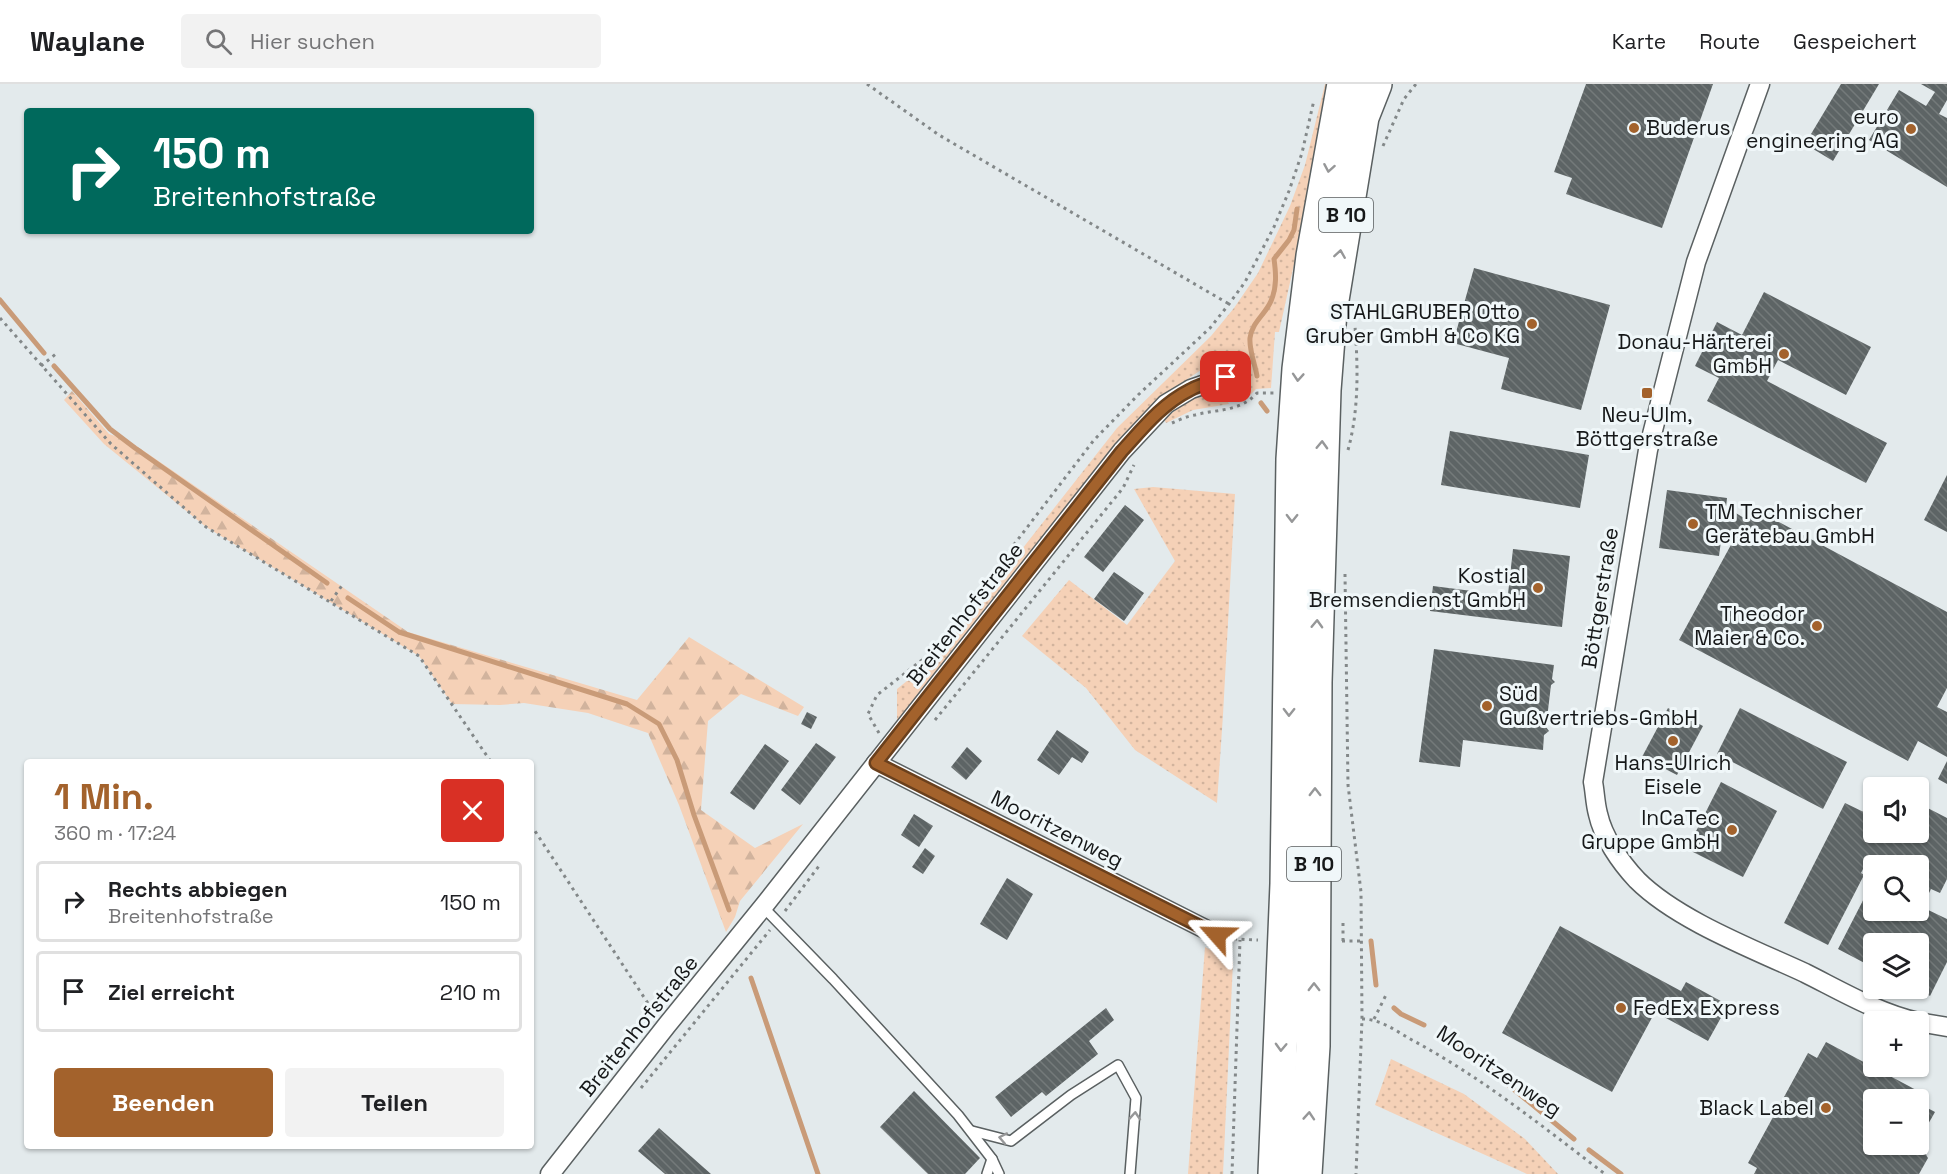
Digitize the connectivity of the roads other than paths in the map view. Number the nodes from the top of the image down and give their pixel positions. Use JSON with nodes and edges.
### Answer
{"nodes":[{"id":1,"x":1367,"y":84,"type":"edge"},
{"id":2,"x":1375,"y":84,"type":"edge"},
{"id":3,"x":1760,"y":84,"type":"edge"},
{"id":4,"x":1342,"y":98,"type":"edge"},
{"id":5,"x":1226,"y":377,"type":"dead end"},
{"id":6,"x":876,"y":763,"type":"junction"},
{"id":7,"x":763,"y":907,"type":"junction"},
{"id":8,"x":1217,"y":935,"type":"road end"},
{"id":9,"x":1883,"y":1011,"type":"edge"},
{"id":10,"x":1929,"y":1024,"type":"edge"},
{"id":11,"x":1947,"y":1028,"type":"edge"},
{"id":12,"x":972,"y":1131,"type":"junction"},
{"id":13,"x":992,"y":1159,"type":"junction"},
{"id":14,"x":550,"y":1174,"type":"edge"},
{"id":15,"x":987,"y":1174,"type":"edge"},
{"id":16,"x":999,"y":1174,"type":"edge"},
{"id":17,"x":1130,"y":1174,"type":"edge"},
{"id":18,"x":1275,"y":1174,"type":"edge"},
{"id":19,"x":1305,"y":1174,"type":"edge"}],
"edges":[{"from":1,"to":4,"type":"highway","number":"B 10"},
{"from":2,"to":4,"type":"highway"},
{"from":3,"to":9,"type":"street","name":"Böttgerstraße"},
{"from":4,"to":18,"type":"highway","number":"B 10","one_way":true},
{"from":19,"to":4,"type":"highway","number":"B 10","one_way":true},
{"from":5,"to":6,"type":"street","name":"Breitenhofstraße"},
{"from":6,"to":7,"type":"street","name":"Breitenhofstraße"},
{"from":6,"to":8,"type":"street","name":"Mooritzenweg"},
{"from":7,"to":12,"type":"lane"},
{"from":7,"to":14,"type":"street","name":"Breitenhofstraße"},
{"from":10,"to":11,"type":"street","name":"Böttgerstraße"},
{"from":12,"to":13,"type":"lane"},
{"from":17,"to":12,"type":"lane","one_way":true},
{"from":13,"to":15,"type":"lane"},
{"from":13,"to":16,"type":"lane"}]}
